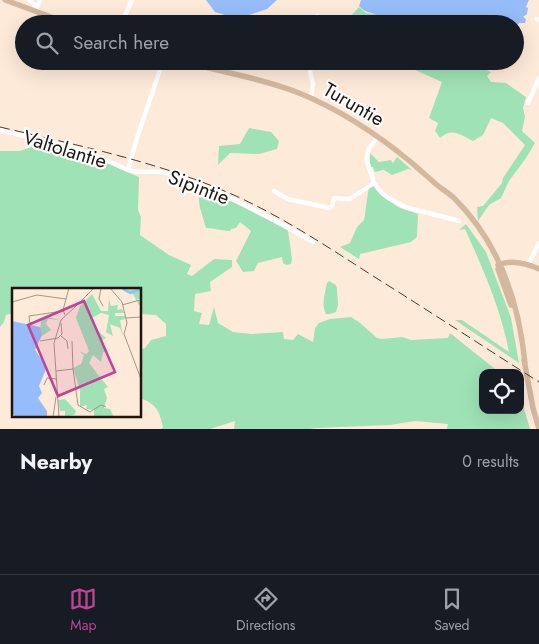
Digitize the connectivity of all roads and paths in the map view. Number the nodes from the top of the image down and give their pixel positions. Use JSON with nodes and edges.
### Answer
{"nodes":[{"id":1,"x":5,"y":0,"type":"edge"},
{"id":2,"x":29,"y":0,"type":"edge"},
{"id":3,"x":40,"y":0,"type":"edge"},
{"id":4,"x":132,"y":0,"type":"edge"},
{"id":5,"x":35,"y":11,"type":"junction"},
{"id":6,"x":46,"y":15,"type":"edge"},
{"id":7,"x":125,"y":15,"type":"edge"},
{"id":8,"x":160,"y":70,"type":"edge"},
{"id":9,"x":217,"y":70,"type":"edge"},
{"id":10,"x":310,"y":70,"type":"edge"},
{"id":11,"x":539,"y":78,"type":"edge"},
{"id":12,"x":311,"y":98,"type":"junction"},
{"id":13,"x":528,"y":103,"type":"dead end"},
{"id":14,"x":0,"y":130,"type":"edge"},
{"id":15,"x":378,"y":136,"type":"junction"},
{"id":16,"x":128,"y":170,"type":"junction"},
{"id":17,"x":374,"y":183,"type":"junction"},
{"id":18,"x":274,"y":191,"type":"dead end"},
{"id":19,"x":459,"y":221,"type":"dead end"},
{"id":20,"x":313,"y":242,"type":"dead end"},
{"id":21,"x":539,"y":243,"type":"edge"},
{"id":22,"x":498,"y":265,"type":"junction"},
{"id":23,"x":528,"y":265,"type":"junction"},
{"id":24,"x":539,"y":270,"type":"edge"},
{"id":25,"x":539,"y":429,"type":"edge"}],
"edges":[{"from":1,"to":5,"type":"main road"},
{"from":2,"to":5,"type":"street"},
{"from":3,"to":5,"type":"street"},
{"from":4,"to":7,"type":"street"},
{"from":5,"to":6,"type":"main road"},
{"from":8,"to":16,"type":"street"},
{"from":9,"to":12,"type":"main road","name":"Turuntie"},
{"from":10,"to":12,"type":"street"},
{"from":11,"to":13,"type":"street"},
{"from":12,"to":15,"type":"main road","name":"Turuntie"},
{"from":14,"to":16,"type":"street","name":"Valtolantie"},
{"from":15,"to":17,"type":"street"},
{"from":15,"to":22,"type":"main road","name":"Turuntie"},
{"from":16,"to":20,"type":"street","name":"Sipintie"},
{"from":17,"to":18,"type":"street"},
{"from":17,"to":19,"type":"street"},
{"from":21,"to":23,"type":"street"},
{"from":22,"to":23,"type":"main road"},
{"from":22,"to":25,"type":"main road","name":"Turuntie"},
{"from":23,"to":24,"type":"main road"}]}
